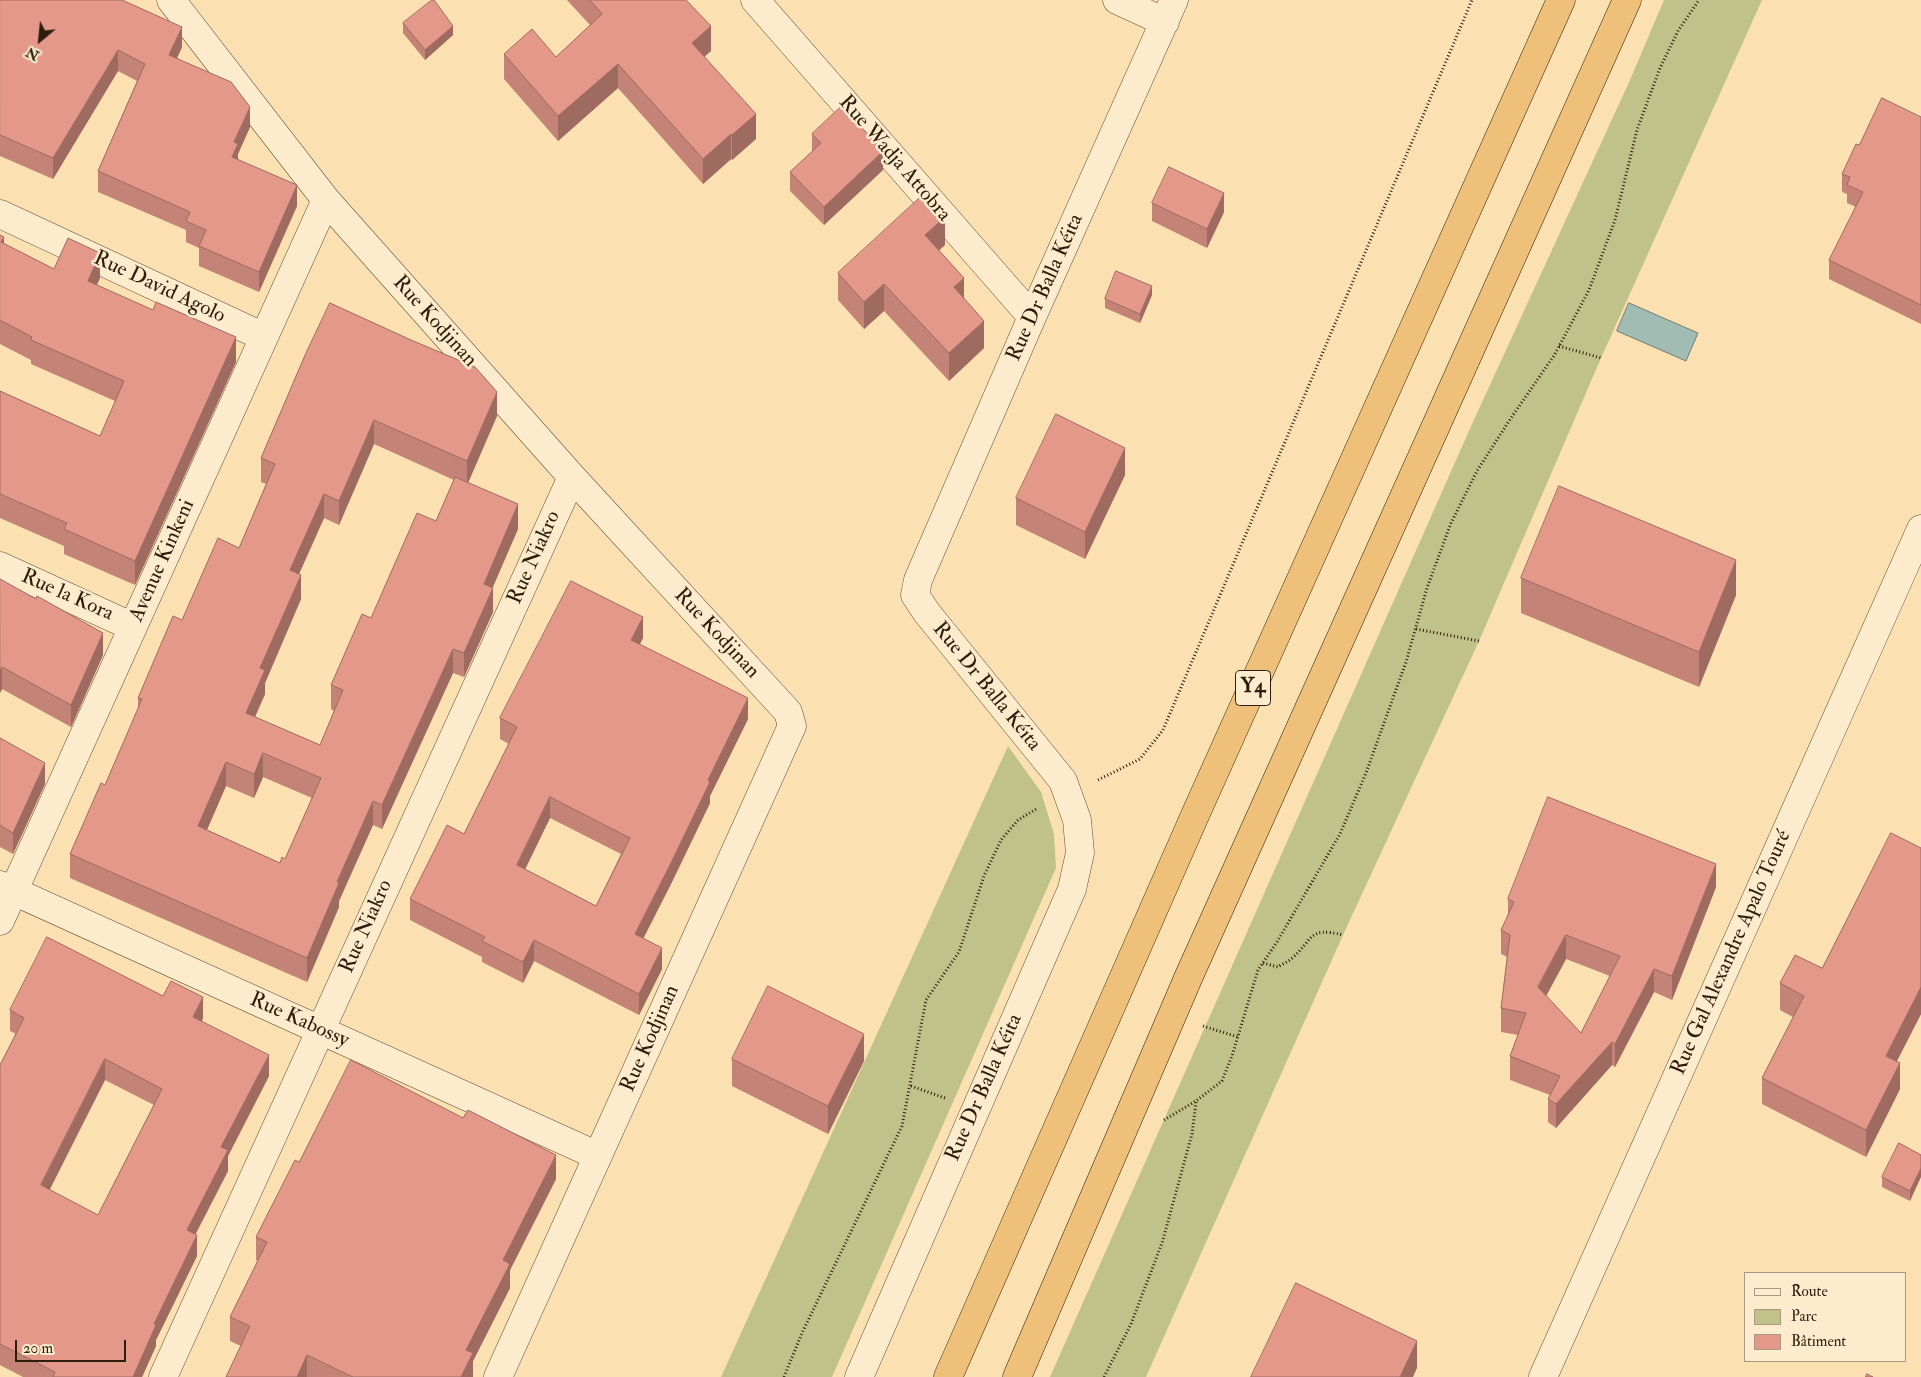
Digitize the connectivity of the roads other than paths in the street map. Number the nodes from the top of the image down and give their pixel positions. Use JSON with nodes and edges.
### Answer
{"nodes":[{"id":1,"x":171,"y":0,"type":"edge"},
{"id":2,"x":755,"y":0,"type":"edge"},
{"id":3,"x":1117,"y":0,"type":"edge"},
{"id":4,"x":1561,"y":0,"type":"edge"},
{"id":5,"x":1627,"y":0,"type":"edge"},
{"id":6,"x":1170,"y":11,"type":"edge"},
{"id":7,"x":326,"y":200,"type":"junction"},
{"id":8,"x":0,"y":214,"type":"edge"},
{"id":9,"x":1032,"y":317,"type":"junction"},
{"id":10,"x":264,"y":337,"type":"junction"},
{"id":11,"x":572,"y":477,"type":"junction"},
{"id":12,"x":1921,"y":529,"type":"edge"},
{"id":13,"x":0,"y":566,"type":"edge"},
{"id":14,"x":133,"y":627,"type":"junction"},
{"id":15,"x":7,"y":888,"type":"edge"},
{"id":16,"x":0,"y":921,"type":"edge"},
{"id":17,"x":320,"y":1030,"type":"junction"},
{"id":18,"x":598,"y":1156,"type":"junction"},
{"id":19,"x":162,"y":1377,"type":"edge"},
{"id":20,"x":498,"y":1377,"type":"edge"},
{"id":21,"x":859,"y":1377,"type":"edge"},
{"id":22,"x":948,"y":1377,"type":"edge"},
{"id":23,"x":1017,"y":1377,"type":"edge"},
{"id":24,"x":1543,"y":1377,"type":"edge"}],
"edges":[{"from":1,"to":7,"type":"street","name":"Rue Kodjinan"},
{"from":2,"to":9,"type":"street","name":"Rue Wadja Attobra"},
{"from":3,"to":6,"type":"street"},
{"from":4,"to":22,"type":"highway","number":"Y4"},
{"from":5,"to":23,"type":"highway"},
{"from":6,"to":9,"type":"street","name":"Rue Dr Balla Kéita"},
{"from":7,"to":10,"type":"street","name":"Avenue Kinkeni"},
{"from":7,"to":11,"type":"street","name":"Rue Kodjinan"},
{"from":8,"to":10,"type":"street","name":"Rue David Agolo"},
{"from":9,"to":21,"type":"street","name":"Rue Dr Balla Kéita"},
{"from":10,"to":14,"type":"street","name":"Avenue Kinkeni"},
{"from":11,"to":17,"type":"street","name":"Rue Niakro"},
{"from":11,"to":18,"type":"street","name":"Rue Kodjinan"},
{"from":12,"to":24,"type":"street","name":"Rue Gal Alexandre Apalo Touré"},
{"from":13,"to":14,"type":"street","name":"Rue la Kora"},
{"from":14,"to":15,"type":"street","name":"Avenue Kinkeni"},
{"from":15,"to":16,"type":"street","name":"Avenue Kinkeni"},
{"from":15,"to":17,"type":"street","name":"Rue Kabossy"},
{"from":17,"to":18,"type":"street","name":"Rue Kabossy"},
{"from":17,"to":19,"type":"street","name":"Rue Niakro"},
{"from":18,"to":20,"type":"street","name":"Rue Kodjinan"}]}
